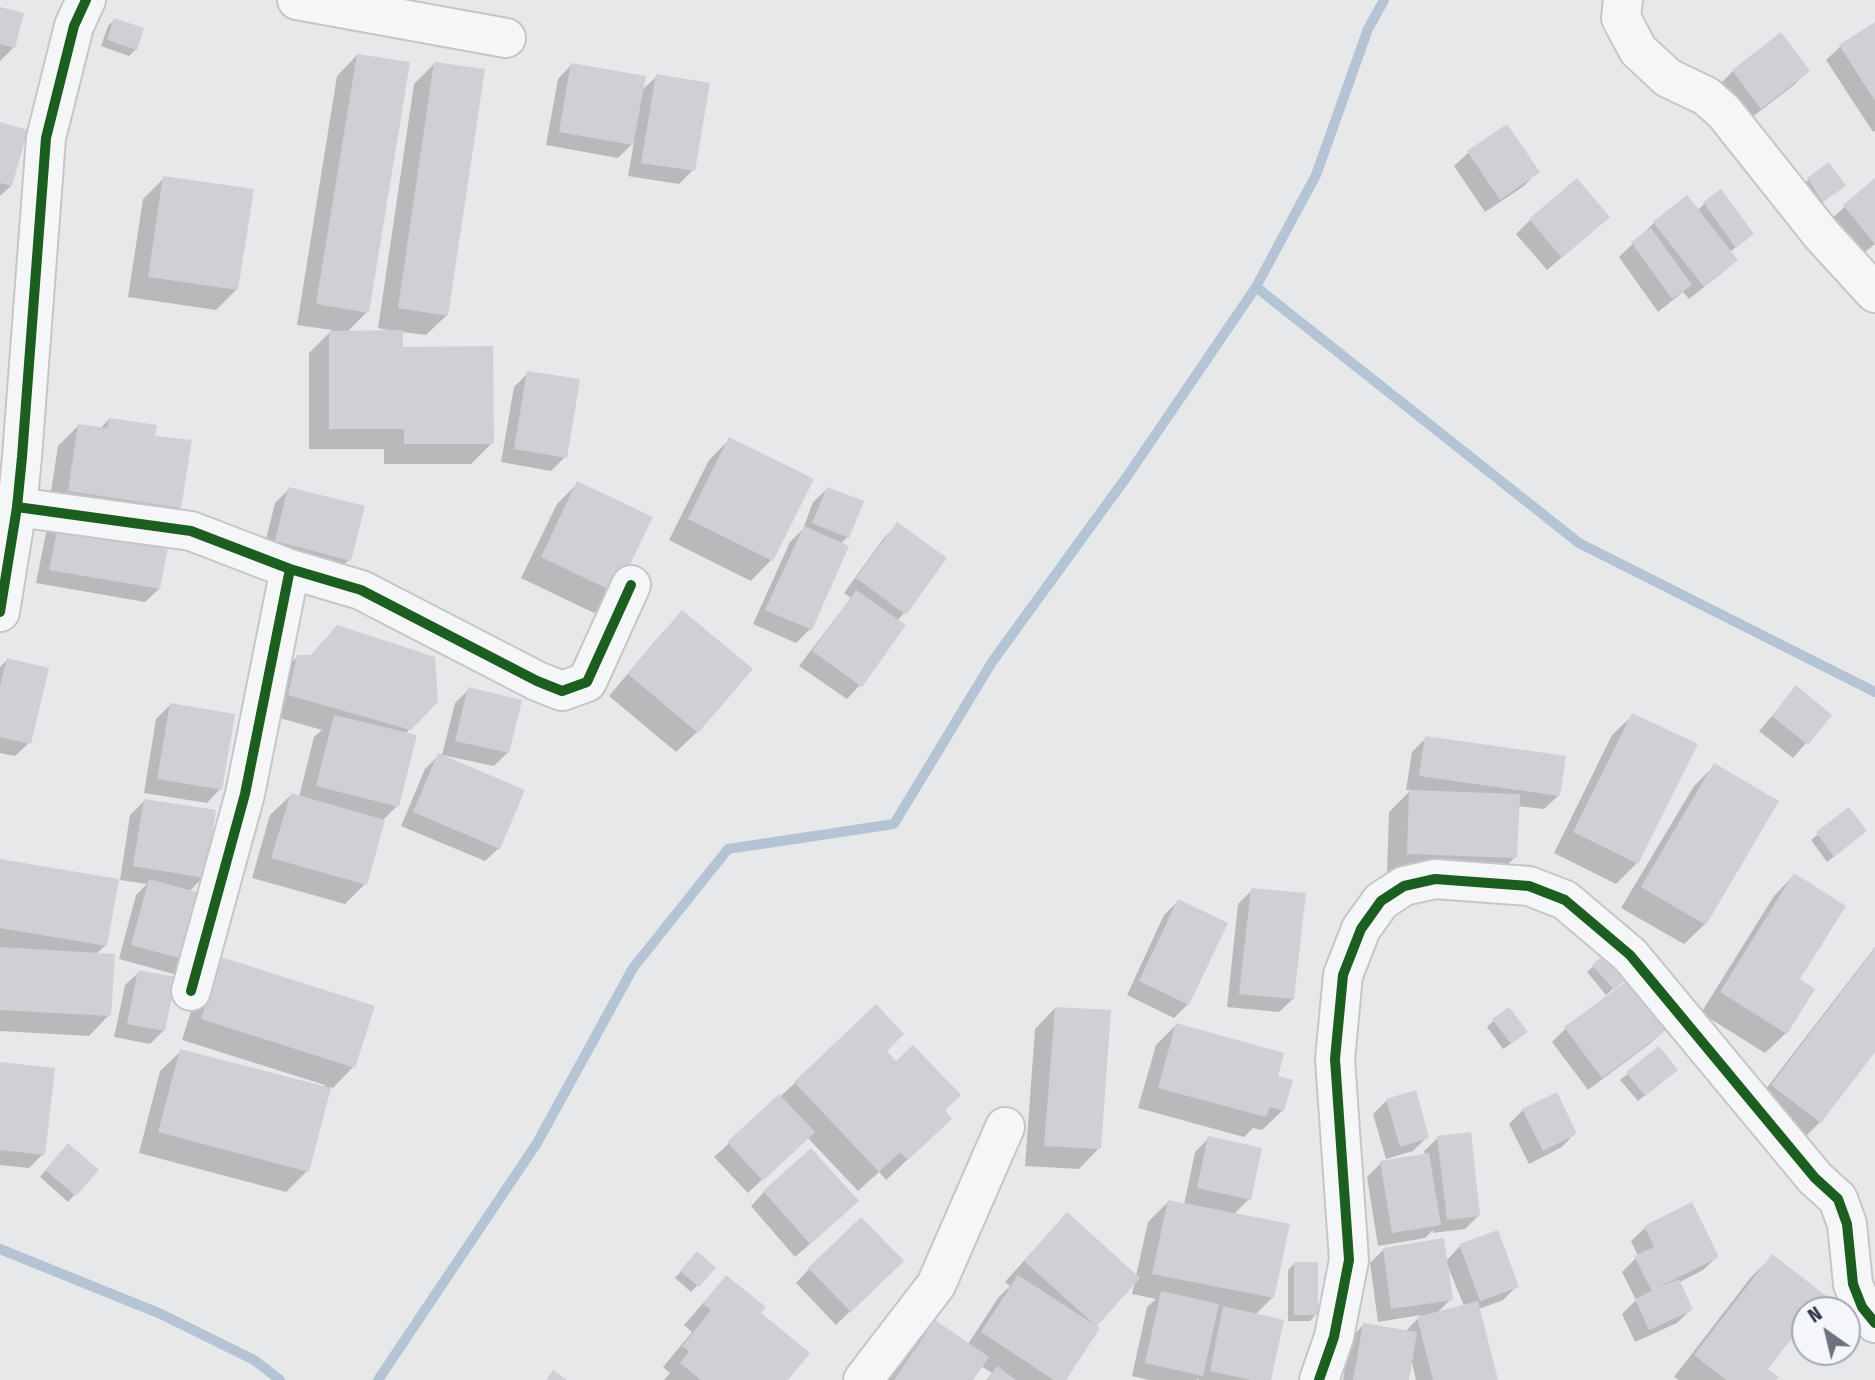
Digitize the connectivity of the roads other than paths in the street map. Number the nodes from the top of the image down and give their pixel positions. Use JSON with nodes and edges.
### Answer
{"nodes":[{"id":1,"x":86,"y":0,"type":"edge"},
{"id":2,"x":297,"y":0,"type":"edge"},
{"id":3,"x":1623,"y":0,"type":"edge"},
{"id":4,"x":506,"y":37,"type":"dead end"},
{"id":5,"x":1875,"y":293,"type":"edge"},
{"id":6,"x":11,"y":457,"type":"edge"},
{"id":7,"x":17,"y":507,"type":"junction"},
{"id":8,"x":290,"y":569,"type":"junction"},
{"id":9,"x":631,"y":585,"type":"dead end"},
{"id":10,"x":0,"y":612,"type":"edge"},
{"id":11,"x":191,"y":992,"type":"dead end"},
{"id":12,"x":1005,"y":1127,"type":"dead end"},
{"id":13,"x":1875,"y":1323,"type":"edge"},
{"id":14,"x":863,"y":1380,"type":"edge"},
{"id":15,"x":1319,"y":1380,"type":"edge"}],
"edges":[{"from":1,"to":6,"type":"street"},
{"from":2,"to":4,"type":"street"},
{"from":3,"to":5,"type":"street"},
{"from":6,"to":7,"type":"street"},
{"from":7,"to":8,"type":"street"},
{"from":7,"to":10,"type":"street"},
{"from":8,"to":9,"type":"street"},
{"from":8,"to":11,"type":"street"},
{"from":12,"to":14,"type":"street"},
{"from":13,"to":15,"type":"street"}]}
